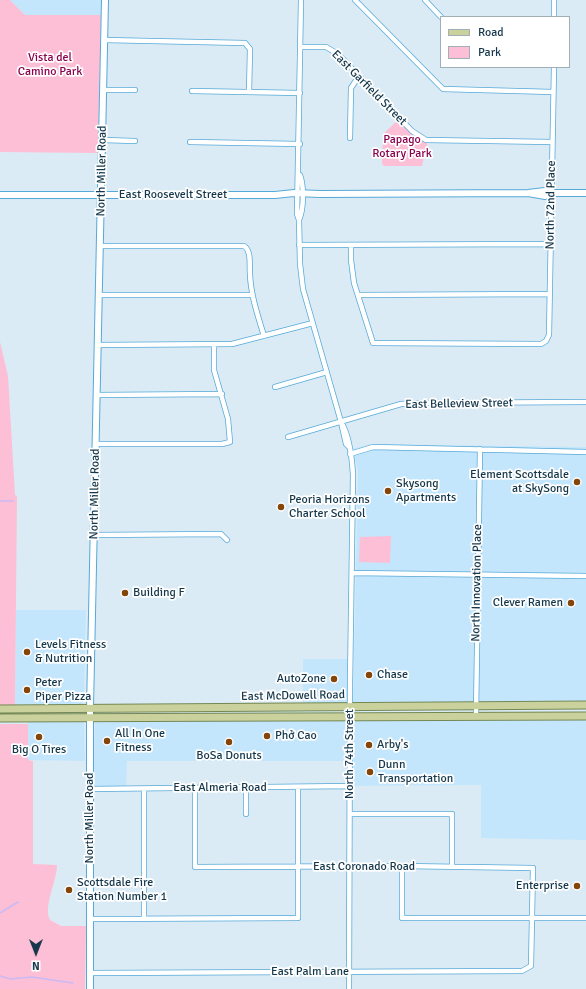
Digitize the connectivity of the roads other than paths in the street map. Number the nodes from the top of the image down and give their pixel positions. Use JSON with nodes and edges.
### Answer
{"nodes":[{"id":1,"x":105,"y":0,"type":"edge"},
{"id":2,"x":301,"y":0,"type":"edge"},
{"id":3,"x":354,"y":0,"type":"edge"},
{"id":4,"x":425,"y":0,"type":"edge"},
{"id":5,"x":554,"y":0,"type":"edge"},
{"id":6,"x":440,"y":16,"type":"edge"},
{"id":7,"x":554,"y":16,"type":"edge"},
{"id":8,"x":104,"y":40,"type":"junction"},
{"id":9,"x":301,"y":47,"type":"junction"},
{"id":10,"x":554,"y":68,"type":"edge"},
{"id":11,"x":359,"y":76,"type":"junction"},
{"id":12,"x":104,"y":90,"type":"junction"},
{"id":13,"x":135,"y":90,"type":"dead end"},
{"id":14,"x":192,"y":91,"type":"dead end"},
{"id":15,"x":249,"y":92,"type":"junction"},
{"id":16,"x":553,"y":92,"type":"junction"},
{"id":17,"x":300,"y":93,"type":"junction"},
{"id":18,"x":350,"y":138,"type":"dead end"},
{"id":19,"x":103,"y":140,"type":"junction"},
{"id":20,"x":135,"y":141,"type":"dead end"},
{"id":21,"x":190,"y":142,"type":"dead end"},
{"id":22,"x":552,"y":142,"type":"junction"},
{"id":23,"x":300,"y":144,"type":"junction"},
{"id":24,"x":552,"y":193,"type":"junction"},
{"id":25,"x":586,"y":193,"type":"edge"},
{"id":26,"x":299,"y":194,"type":"junction"},
{"id":27,"x":0,"y":195,"type":"edge"},
{"id":28,"x":102,"y":195,"type":"junction"},
{"id":29,"x":550,"y":244,"type":"junction"},
{"id":30,"x":299,"y":245,"type":"junction"},
{"id":31,"x":350,"y":245,"type":"junction"},
{"id":32,"x":100,"y":246,"type":"junction"},
{"id":33,"x":549,"y":294,"type":"junction"},
{"id":34,"x":99,"y":295,"type":"junction"},
{"id":35,"x":252,"y":295,"type":"junction"},
{"id":36,"x":358,"y":295,"type":"junction"},
{"id":37,"x":313,"y":322,"type":"junction"},
{"id":38,"x":264,"y":336,"type":"junction"},
{"id":39,"x":98,"y":345,"type":"junction"},
{"id":40,"x":214,"y":345,"type":"junction"},
{"id":41,"x":326,"y":372,"type":"junction"},
{"id":42,"x":275,"y":387,"type":"dead end"},
{"id":43,"x":222,"y":394,"type":"junction"},
{"id":44,"x":97,"y":395,"type":"junction"},
{"id":45,"x":586,"y":402,"type":"edge"},
{"id":46,"x":341,"y":422,"type":"junction"},
{"id":47,"x":288,"y":437,"type":"dead end"},
{"id":48,"x":96,"y":444,"type":"junction"},
{"id":49,"x":480,"y":449,"type":"junction"},
{"id":50,"x":586,"y":452,"type":"edge"},
{"id":51,"x":350,"y":454,"type":"junction"},
{"id":52,"x":94,"y":535,"type":"junction"},
{"id":53,"x":227,"y":540,"type":"dead end"},
{"id":54,"x":352,"y":573,"type":"junction"},
{"id":55,"x":478,"y":574,"type":"junction"},
{"id":56,"x":586,"y":576,"type":"edge"},
{"id":57,"x":476,"y":705,"type":"junction"},
{"id":58,"x":586,"y":705,"type":"edge"},
{"id":59,"x":350,"y":706,"type":"junction"},
{"id":60,"x":90,"y":708,"type":"junction"},
{"id":61,"x":0,"y":709,"type":"edge"},
{"id":62,"x":476,"y":716,"type":"junction"},
{"id":63,"x":586,"y":716,"type":"edge"},
{"id":64,"x":350,"y":717,"type":"junction"},
{"id":65,"x":0,"y":718,"type":"edge"},
{"id":66,"x":90,"y":718,"type":"junction"},
{"id":67,"x":350,"y":786,"type":"junction"},
{"id":68,"x":195,"y":788,"type":"junction"},
{"id":69,"x":246,"y":788,"type":"junction"},
{"id":70,"x":298,"y":788,"type":"junction"},
{"id":71,"x":90,"y":789,"type":"junction"},
{"id":72,"x":144,"y":789,"type":"junction"},
{"id":73,"x":246,"y":814,"type":"dead end"},
{"id":74,"x":350,"y":814,"type":"junction"},
{"id":75,"x":349,"y":866,"type":"junction"},
{"id":76,"x":402,"y":866,"type":"junction"},
{"id":77,"x":452,"y":866,"type":"junction"},
{"id":78,"x":298,"y":867,"type":"junction"},
{"id":79,"x":533,"y":918,"type":"junction"},
{"id":80,"x":586,"y":918,"type":"edge"},
{"id":81,"x":90,"y":919,"type":"junction"},
{"id":82,"x":144,"y":919,"type":"junction"},
{"id":83,"x":350,"y":972,"type":"junction"},
{"id":84,"x":90,"y":973,"type":"junction"},
{"id":85,"x":90,"y":989,"type":"edge"},
{"id":86,"x":349,"y":989,"type":"edge"}],
"edges":[{"from":1,"to":8,"type":"street","name":"North Miller Road"},
{"from":2,"to":9,"type":"street","name":"North 74th Street"},
{"from":3,"to":16,"type":"street"},
{"from":4,"to":6,"type":"street"},
{"from":5,"to":7,"type":"street"},
{"from":8,"to":12,"type":"street","name":"North Miller Road"},
{"from":8,"to":15,"type":"street"},
{"from":9,"to":11,"type":"street","name":"East Garfield Street"},
{"from":9,"to":17,"type":"street","name":"North 74th Street"},
{"from":10,"to":16,"type":"street","name":"North 72nd Place"},
{"from":11,"to":18,"type":"street"},
{"from":11,"to":22,"type":"street","name":"East Garfield Street"},
{"from":12,"to":13,"type":"street"},
{"from":12,"to":19,"type":"street","name":"North Miller Road"},
{"from":14,"to":15,"type":"street"},
{"from":15,"to":17,"type":"street"},
{"from":16,"to":22,"type":"street","name":"North 72nd Place"},
{"from":17,"to":23,"type":"street","name":"North 74th Street"},
{"from":19,"to":20,"type":"street"},
{"from":19,"to":28,"type":"street","name":"North Miller Road"},
{"from":21,"to":23,"type":"street"},
{"from":22,"to":24,"type":"street","name":"North 72nd Place"},
{"from":23,"to":26,"type":"street","name":"North 74th Street"},
{"from":24,"to":25,"type":"street","name":"East Roosevelt Street"},
{"from":24,"to":26,"type":"street","name":"East Roosevelt Street"},
{"from":24,"to":29,"type":"street","name":"North 72nd Place"},
{"from":26,"to":28,"type":"street","name":"East Roosevelt Street"},
{"from":26,"to":30,"type":"street","name":"North 74th Street"},
{"from":27,"to":28,"type":"street","name":"East Roosevelt Street"},
{"from":28,"to":32,"type":"street","name":"North Miller Road"},
{"from":29,"to":31,"type":"street"},
{"from":29,"to":33,"type":"street","name":"North 72nd Place"},
{"from":30,"to":31,"type":"street"},
{"from":30,"to":37,"type":"street","name":"North 74th Street"},
{"from":31,"to":36,"type":"street"},
{"from":32,"to":34,"type":"street","name":"North Miller Road"},
{"from":32,"to":35,"type":"street"},
{"from":33,"to":36,"type":"street"},
{"from":33,"to":36,"type":"street","name":"North 72nd Place"},
{"from":34,"to":35,"type":"street"},
{"from":34,"to":39,"type":"street","name":"North Miller Road"},
{"from":35,"to":38,"type":"street"},
{"from":37,"to":38,"type":"street"},
{"from":37,"to":41,"type":"street","name":"North 74th Street"},
{"from":38,"to":40,"type":"street"},
{"from":39,"to":40,"type":"street"},
{"from":39,"to":44,"type":"street","name":"North Miller Road"},
{"from":40,"to":43,"type":"street"},
{"from":41,"to":42,"type":"street"},
{"from":41,"to":46,"type":"street","name":"North 74th Street"},
{"from":43,"to":44,"type":"street"},
{"from":43,"to":48,"type":"street"},
{"from":44,"to":48,"type":"street","name":"North Miller Road"},
{"from":45,"to":46,"type":"street","name":"East Belleview Street"},
{"from":46,"to":47,"type":"street","name":"East Belleview Street"},
{"from":46,"to":51,"type":"street","name":"North 74th Street"},
{"from":48,"to":52,"type":"street","name":"North Miller Road"},
{"from":49,"to":50,"type":"street"},
{"from":49,"to":51,"type":"street"},
{"from":49,"to":55,"type":"street","name":"North Innovation Place"},
{"from":51,"to":54,"type":"street","name":"North 74th Street"},
{"from":52,"to":53,"type":"street"},
{"from":52,"to":60,"type":"street","name":"North Miller Road"},
{"from":54,"to":55,"type":"street"},
{"from":54,"to":59,"type":"street","name":"North 74th Street"},
{"from":55,"to":56,"type":"street"},
{"from":55,"to":57,"type":"street","name":"North Innovation Place"},
{"from":57,"to":58,"type":"main road","name":"East McDowell Road"},
{"from":57,"to":59,"type":"main road","name":"East McDowell Road"},
{"from":57,"to":62,"type":"street","name":"North Innovation Place"},
{"from":59,"to":60,"type":"main road","name":"East McDowell Road"},
{"from":59,"to":64,"type":"street","name":"North 74th Street"},
{"from":60,"to":61,"type":"main road","name":"East McDowell Road"},
{"from":60,"to":66,"type":"street","name":"North Miller Road"},
{"from":62,"to":63,"type":"main road","name":"East McDowell Road"},
{"from":62,"to":64,"type":"main road","name":"East McDowell Road"},
{"from":64,"to":66,"type":"main road","name":"East McDowell Road"},
{"from":64,"to":67,"type":"street","name":"North 74th Street"},
{"from":65,"to":66,"type":"main road","name":"East McDowell Road"},
{"from":66,"to":71,"type":"street","name":"North Miller Road"},
{"from":67,"to":70,"type":"street","name":"East Almeria Road"},
{"from":67,"to":74,"type":"street","name":"North 74th Street"},
{"from":68,"to":69,"type":"street","name":"East Almeria Road"},
{"from":68,"to":72,"type":"street","name":"East Almeria Road"},
{"from":68,"to":78,"type":"street","name":"East Coronado Road"},
{"from":69,"to":70,"type":"street","name":"East Almeria Road"},
{"from":69,"to":73,"type":"street"},
{"from":70,"to":78,"type":"street"},
{"from":71,"to":72,"type":"street","name":"East Almeria Road"},
{"from":71,"to":81,"type":"street","name":"North Miller Road"},
{"from":72,"to":82,"type":"street"},
{"from":74,"to":75,"type":"street","name":"North 74th Street"},
{"from":74,"to":77,"type":"street"},
{"from":75,"to":76,"type":"street","name":"East Coronado Road"},
{"from":75,"to":78,"type":"street","name":"East Coronado Road"},
{"from":75,"to":83,"type":"street","name":"North 74th Street"},
{"from":76,"to":77,"type":"street","name":"East Coronado Road"},
{"from":76,"to":79,"type":"street"},
{"from":77,"to":79,"type":"street","name":"East Coronado Road"},
{"from":78,"to":82,"type":"street"},
{"from":79,"to":80,"type":"street"},
{"from":79,"to":83,"type":"street","name":"East Palm Lane"},
{"from":81,"to":82,"type":"street"},
{"from":81,"to":84,"type":"street","name":"North Miller Road"},
{"from":83,"to":84,"type":"street","name":"East Palm Lane"},
{"from":83,"to":86,"type":"street","name":"North 74th Street"},
{"from":84,"to":85,"type":"street","name":"North Miller Road"}]}
